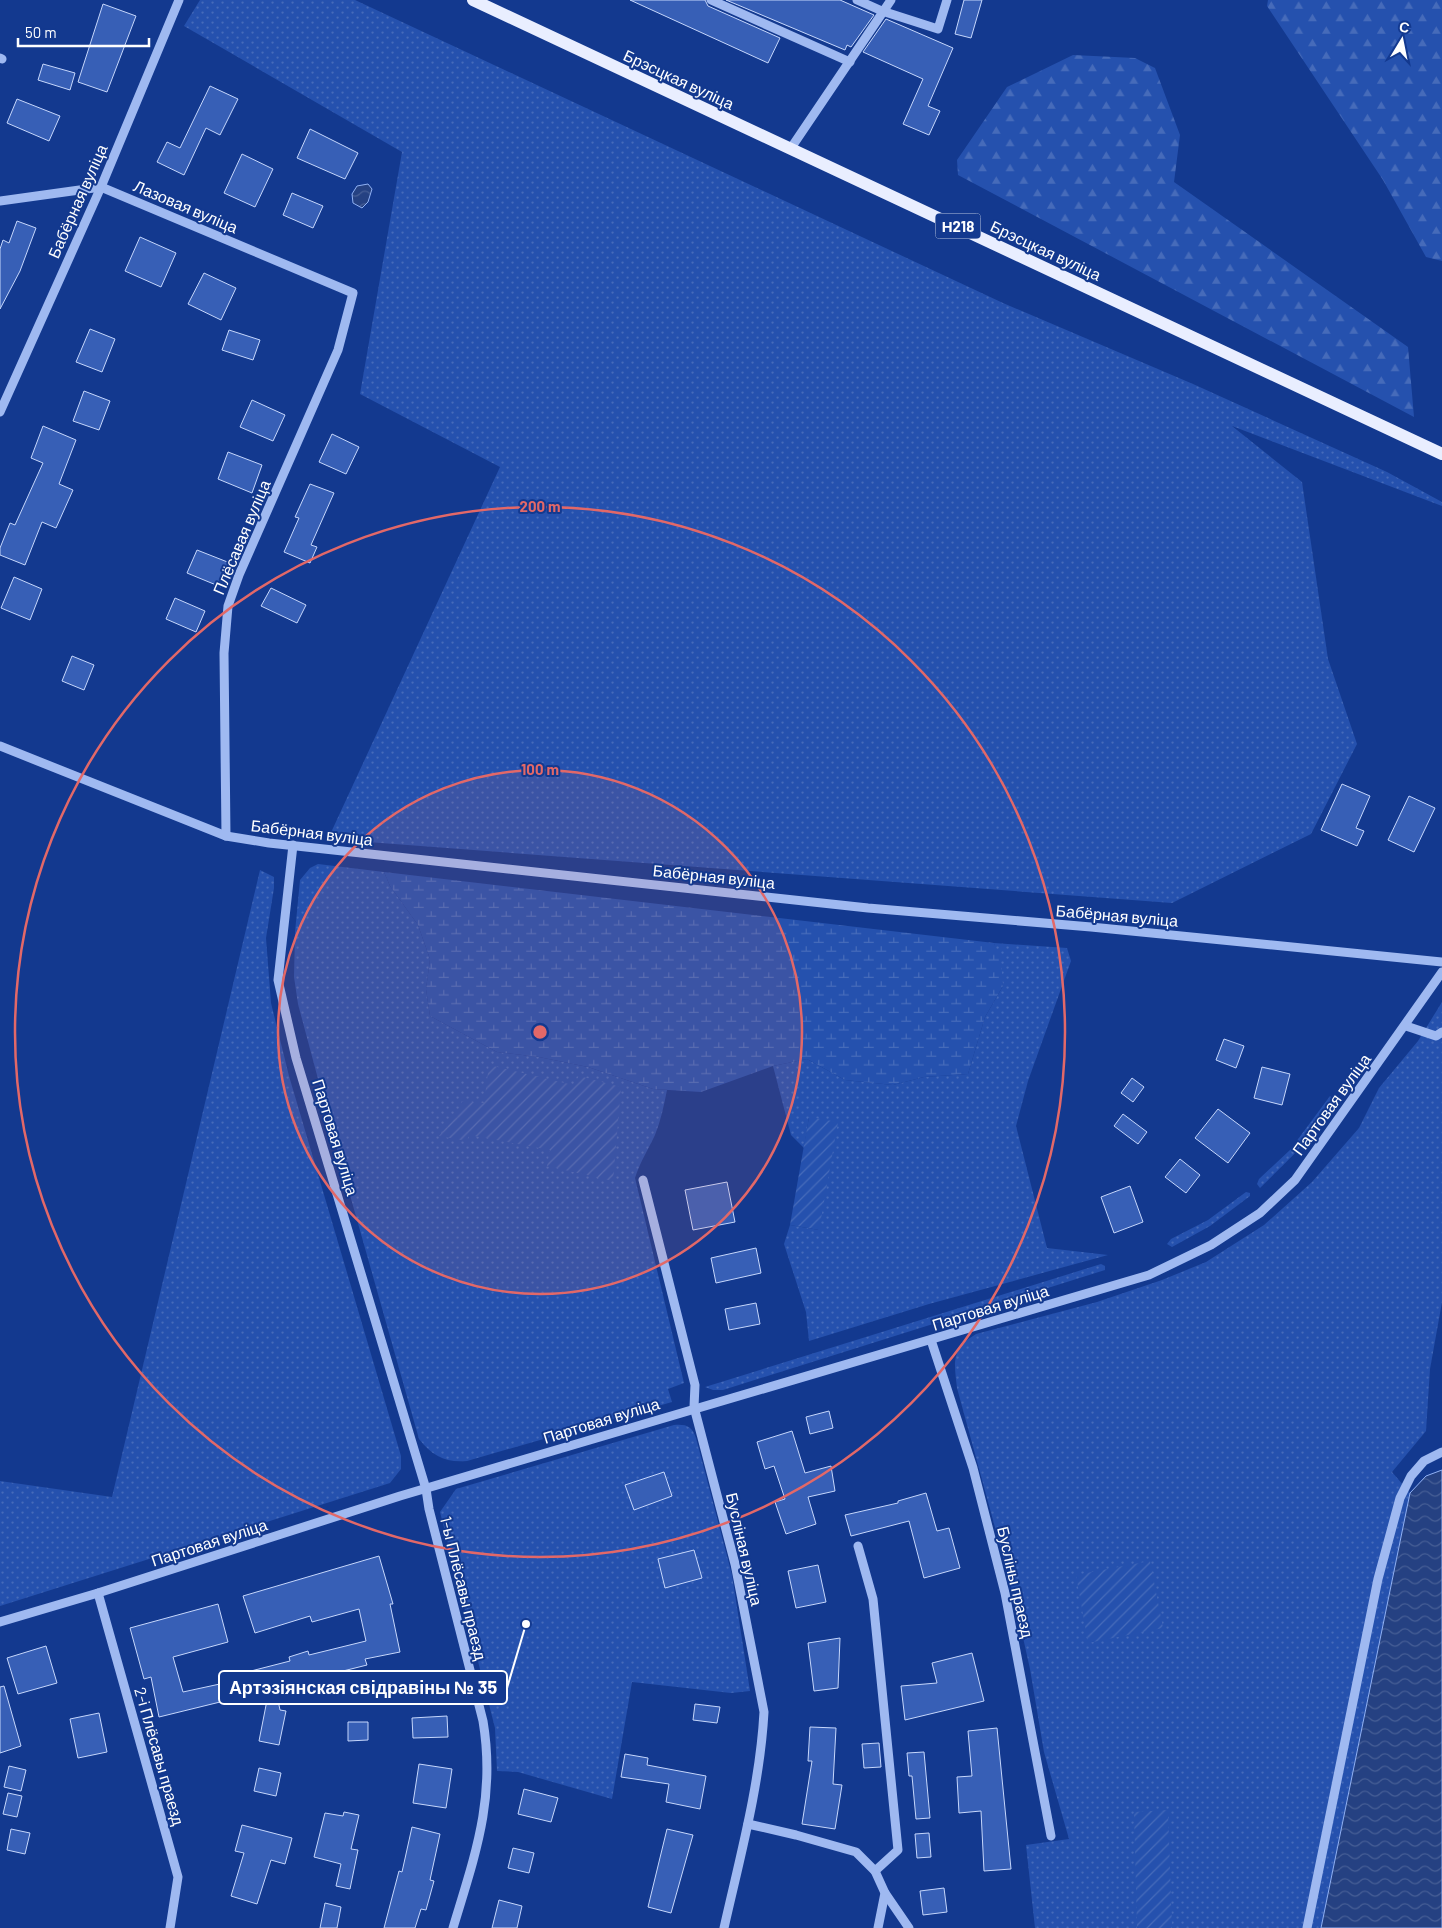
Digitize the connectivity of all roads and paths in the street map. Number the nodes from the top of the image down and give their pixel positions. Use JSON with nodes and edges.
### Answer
{"nodes":[{"id":1,"x":179,"y":0,"type":"edge"},
{"id":2,"x":473,"y":0,"type":"edge"},
{"id":3,"x":711,"y":0,"type":"edge"},
{"id":4,"x":858,"y":0,"type":"edge"},
{"id":5,"x":891,"y":0,"type":"edge"},
{"id":6,"x":948,"y":0,"type":"edge"},
{"id":7,"x":882,"y":11,"type":"junction"},
{"id":8,"x":850,"y":62,"type":"junction"},
{"id":9,"x":791,"y":148,"type":"junction"},
{"id":10,"x":101,"y":187,"type":"junction"},
{"id":11,"x":0,"y":201,"type":"edge"},
{"id":12,"x":353,"y":293,"type":"joint"},
{"id":13,"x":0,"y":412,"type":"edge"},
{"id":14,"x":1442,"y":454,"type":"edge"},
{"id":15,"x":0,"y":746,"type":"edge"},
{"id":16,"x":226,"y":836,"type":"junction"},
{"id":17,"x":293,"y":845,"type":"junction"},
{"id":18,"x":1442,"y":962,"type":"edge"},
{"id":19,"x":1442,"y":972,"type":"edge"},
{"id":20,"x":1406,"y":1026,"type":"junction"},
{"id":21,"x":1442,"y":1032,"type":"edge"},
{"id":22,"x":643,"y":1180,"type":"dead end"},
{"id":23,"x":931,"y":1340,"type":"junction"},
{"id":24,"x":694,"y":1408,"type":"junction"},
{"id":25,"x":1442,"y":1452,"type":"edge"},
{"id":26,"x":426,"y":1489,"type":"junction"},
{"id":27,"x":858,"y":1546,"type":"dead end"},
{"id":28,"x":98,"y":1593,"type":"junction"},
{"id":29,"x":0,"y":1622,"type":"edge"},
{"id":30,"x":748,"y":1824,"type":"junction"},
{"id":31,"x":1051,"y":1836,"type":"dead end"},
{"id":32,"x":875,"y":1870,"type":"junction"},
{"id":33,"x":885,"y":1893,"type":"junction"},
{"id":34,"x":170,"y":1928,"type":"edge"},
{"id":35,"x":453,"y":1928,"type":"edge"},
{"id":36,"x":724,"y":1928,"type":"edge"},
{"id":37,"x":878,"y":1928,"type":"edge"},
{"id":38,"x":909,"y":1928,"type":"edge"},
{"id":39,"x":1307,"y":1928,"type":"edge"}],
"edges":[{"from":1,"to":10,"type":"street","name":"Бабёрная вуліца"},
{"from":2,"to":9,"type":"main road","name":"Брэсцкая вуліца","number":"Н218"},
{"from":3,"to":8,"type":"street"},
{"from":4,"to":7,"type":"street"},
{"from":5,"to":7,"type":"street"},
{"from":6,"to":7,"type":"street"},
{"from":7,"to":8,"type":"street"},
{"from":8,"to":9,"type":"street"},
{"from":9,"to":14,"type":"main road","name":"Брэсцкая вуліца","number":"Н218"},
{"from":10,"to":11,"type":"street"},
{"from":10,"to":12,"type":"street","name":"Лазовая вуліца"},
{"from":10,"to":13,"type":"street","name":"Бабёрная вуліца"},
{"from":12,"to":16,"type":"street","name":"Плёсавая вуліца"},
{"from":15,"to":16,"type":"street","name":"Бабёрная вуліца"},
{"from":16,"to":17,"type":"street","name":"Бабёрная вуліца"},
{"from":17,"to":18,"type":"street","name":"Бабёрная вуліца"},
{"from":17,"to":26,"type":"street","name":"Партовая вуліца"},
{"from":19,"to":20,"type":"street","name":"Партовая вуліца"},
{"from":20,"to":21,"type":"street"},
{"from":20,"to":23,"type":"street","name":"Партовая вуліца"},
{"from":22,"to":24,"type":"street","name":"Бусліная вуліца"},
{"from":23,"to":24,"type":"street","name":"Партовая вуліца"},
{"from":23,"to":31,"type":"street","name":"Бусліны праезд"},
{"from":24,"to":26,"type":"street","name":"Партовая вуліца"},
{"from":24,"to":30,"type":"street","name":"Бусліная вуліца"},
{"from":25,"to":39,"type":"street"},
{"from":26,"to":28,"type":"street","name":"Партовая вуліца"},
{"from":26,"to":35,"type":"street","name":"1-ы Плёсавы праезд"},
{"from":27,"to":32,"type":"street"},
{"from":28,"to":29,"type":"street","name":"Партовая вуліца"},
{"from":28,"to":34,"type":"street","name":"2-і Плёсавы праезд"},
{"from":30,"to":32,"type":"street"},
{"from":30,"to":36,"type":"street","name":"Бусліная вуліца"},
{"from":32,"to":33,"type":"street"},
{"from":33,"to":37,"type":"street"},
{"from":33,"to":38,"type":"street"}]}
